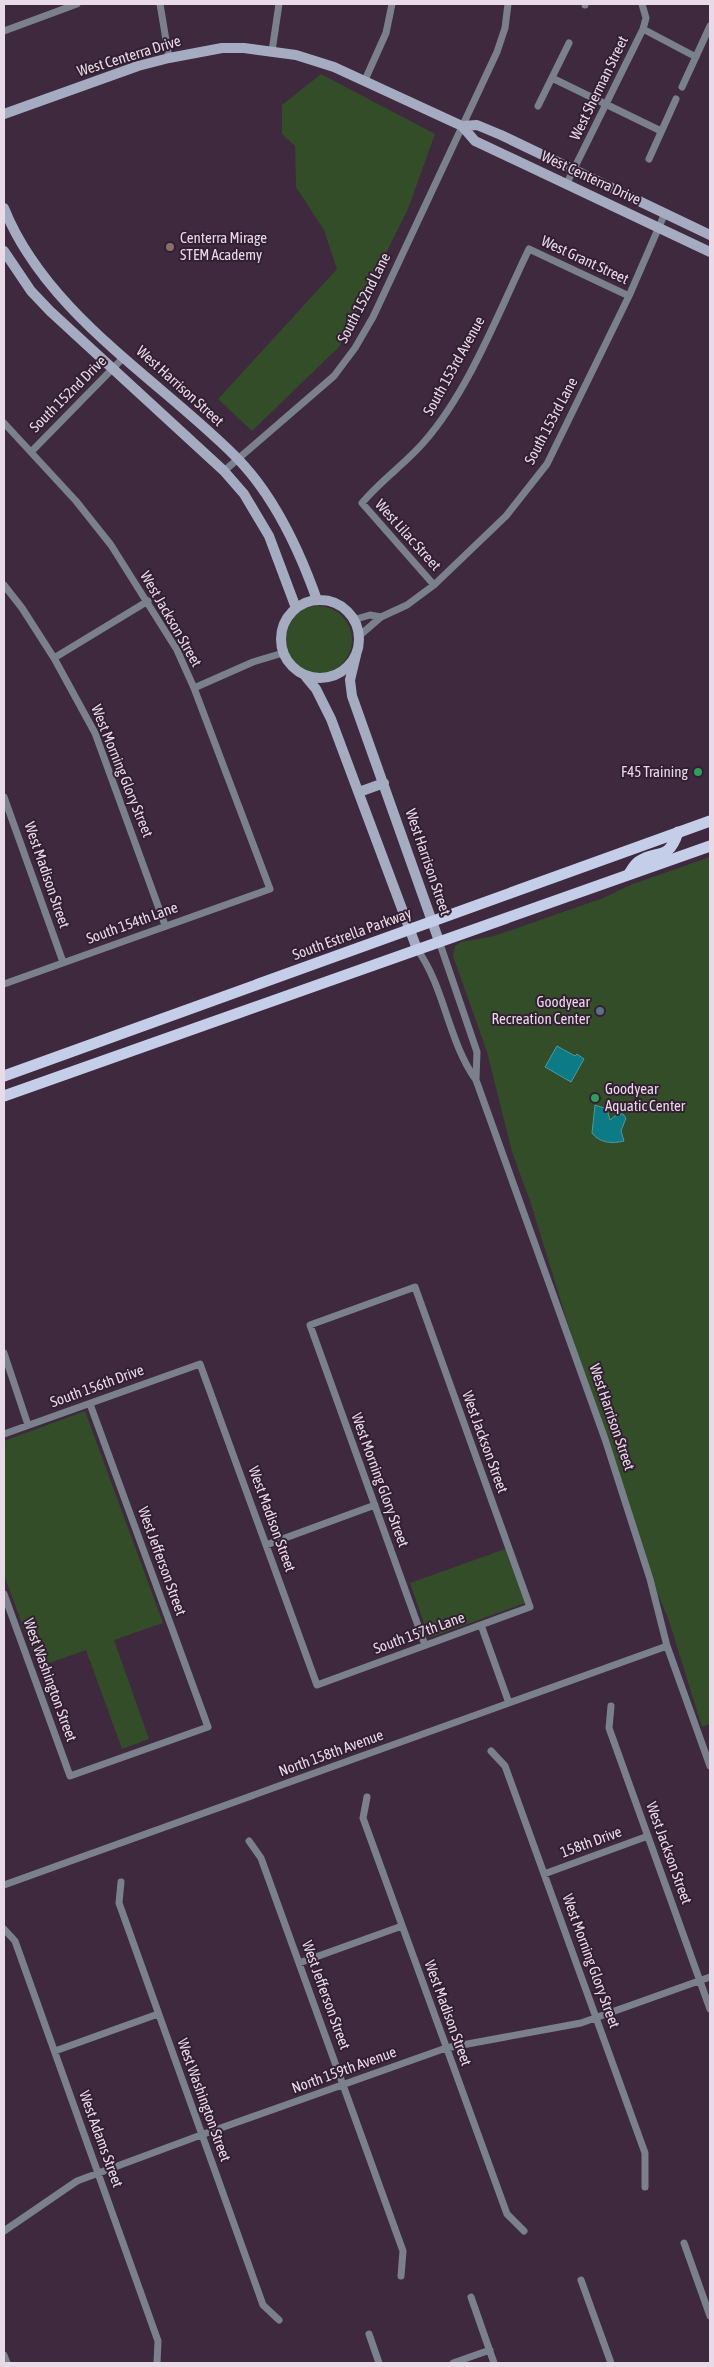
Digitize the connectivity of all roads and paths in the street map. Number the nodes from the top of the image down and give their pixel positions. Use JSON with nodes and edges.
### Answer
{"nodes":[{"id":1,"x":77,"y":4,"type":"edge"},
{"id":2,"x":160,"y":4,"type":"edge"},
{"id":3,"x":279,"y":4,"type":"edge"},
{"id":4,"x":392,"y":4,"type":"edge"},
{"id":5,"x":508,"y":4,"type":"edge"},
{"id":6,"x":642,"y":4,"type":"edge"},
{"id":7,"x":710,"y":26,"type":"edge"},
{"id":8,"x":643,"y":29,"type":"junction"},
{"id":9,"x":4,"y":30,"type":"edge"},
{"id":10,"x":569,"y":43,"type":"dead end"},
{"id":11,"x":272,"y":51,"type":"junction"},
{"id":12,"x":696,"y":57,"type":"junction"},
{"id":13,"x":170,"y":58,"type":"junction"},
{"id":14,"x":552,"y":78,"type":"junction"},
{"id":15,"x":365,"y":80,"type":"junction"},
{"id":16,"x":682,"y":88,"type":"dead end"},
{"id":17,"x":676,"y":99,"type":"dead end"},
{"id":18,"x":606,"y":105,"type":"junction"},
{"id":19,"x":538,"y":106,"type":"dead end"},
{"id":20,"x":4,"y":114,"type":"edge"},
{"id":21,"x":462,"y":126,"type":"junction"},
{"id":22,"x":661,"y":131,"type":"junction"},
{"id":23,"x":649,"y":159,"type":"dead end"},
{"id":24,"x":574,"y":170,"type":"junction"},
{"id":25,"x":567,"y":183,"type":"junction"},
{"id":26,"x":4,"y":208,"type":"edge"},
{"id":27,"x":665,"y":213,"type":"junction"},
{"id":28,"x":659,"y":227,"type":"junction"},
{"id":29,"x":710,"y":235,"type":"edge"},
{"id":30,"x":529,"y":249,"type":"joint"},
{"id":31,"x":4,"y":251,"type":"edge"},
{"id":32,"x":710,"y":252,"type":"edge"},
{"id":33,"x":629,"y":296,"type":"junction"},
{"id":34,"x":124,"y":357,"type":"junction"},
{"id":35,"x":113,"y":369,"type":"junction"},
{"id":36,"x":4,"y":423,"type":"edge"},
{"id":37,"x":32,"y":451,"type":"junction"},
{"id":38,"x":238,"y":460,"type":"junction"},
{"id":39,"x":224,"y":471,"type":"junction"},
{"id":40,"x":362,"y":503,"type":"joint"},
{"id":41,"x":4,"y":585,"type":"edge"},
{"id":42,"x":434,"y":585,"type":"junction"},
{"id":43,"x":317,"y":600,"type":"junction"},
{"id":44,"x":148,"y":601,"type":"junction"},
{"id":45,"x":296,"y":608,"type":"junction"},
{"id":46,"x":381,"y":617,"type":"junction"},
{"id":47,"x":353,"y":620,"type":"junction"},
{"id":48,"x":359,"y":636,"type":"junction"},
{"id":49,"x":283,"y":653,"type":"junction"},
{"id":50,"x":356,"y":655,"type":"junction"},
{"id":51,"x":54,"y":658,"type":"junction"},
{"id":52,"x":306,"y":677,"type":"junction"},
{"id":53,"x":194,"y":688,"type":"junction"},
{"id":54,"x":384,"y":783,"type":"junction"},
{"id":55,"x":359,"y":792,"type":"junction"},
{"id":56,"x":4,"y":797,"type":"edge"},
{"id":57,"x":710,"y":821,"type":"edge"},
{"id":58,"x":678,"y":832,"type":"junction"},
{"id":59,"x":710,"y":846,"type":"edge"},
{"id":60,"x":626,"y":876,"type":"junction"},
{"id":61,"x":270,"y":889,"type":"joint"},
{"id":62,"x":432,"y":920,"type":"junction"},
{"id":63,"x":165,"y":925,"type":"junction"},
{"id":64,"x":408,"y":929,"type":"junction"},
{"id":65,"x":439,"y":941,"type":"junction"},
{"id":66,"x":417,"y":949,"type":"junction"},
{"id":67,"x":63,"y":962,"type":"junction"},
{"id":68,"x":4,"y":984,"type":"edge"},
{"id":69,"x":4,"y":1076,"type":"edge"},
{"id":70,"x":476,"y":1080,"type":"junction"},
{"id":71,"x":4,"y":1096,"type":"edge"},
{"id":72,"x":310,"y":1325,"type":"joint"},
{"id":73,"x":4,"y":1353,"type":"edge"},
{"id":74,"x":200,"y":1364,"type":"joint"},
{"id":75,"x":90,"y":1404,"type":"junction"},
{"id":76,"x":28,"y":1425,"type":"junction"},
{"id":77,"x":4,"y":1434,"type":"edge"},
{"id":78,"x":375,"y":1505,"type":"junction"},
{"id":79,"x":266,"y":1545,"type":"junction"},
{"id":80,"x":4,"y":1594,"type":"edge"},
{"id":81,"x":530,"y":1607,"type":"joint"},
{"id":82,"x":481,"y":1625,"type":"junction"},
{"id":83,"x":425,"y":1645,"type":"junction"},
{"id":84,"x":667,"y":1646,"type":"junction"},
{"id":85,"x":317,"y":1685,"type":"joint"},
{"id":86,"x":509,"y":1703,"type":"junction"},
{"id":87,"x":611,"y":1706,"type":"dead end"},
{"id":88,"x":491,"y":1752,"type":"dead end"},
{"id":89,"x":710,"y":1766,"type":"edge"},
{"id":90,"x":70,"y":1776,"type":"joint"},
{"id":91,"x":367,"y":1797,"type":"dead end"},
{"id":92,"x":648,"y":1836,"type":"junction"},
{"id":93,"x":249,"y":1841,"type":"dead end"},
{"id":94,"x":544,"y":1874,"type":"junction"},
{"id":95,"x":121,"y":1882,"type":"dead end"},
{"id":96,"x":4,"y":1885,"type":"edge"},
{"id":97,"x":402,"y":1926,"type":"junction"},
{"id":98,"x":4,"y":1929,"type":"edge"},
{"id":99,"x":299,"y":1963,"type":"junction"},
{"id":100,"x":710,"y":1977,"type":"edge"},
{"id":101,"x":700,"y":1980,"type":"junction"},
{"id":102,"x":710,"y":2009,"type":"edge"},
{"id":103,"x":158,"y":2014,"type":"junction"},
{"id":104,"x":597,"y":2018,"type":"junction"},
{"id":105,"x":446,"y":2048,"type":"junction"},
{"id":106,"x":55,"y":2051,"type":"junction"},
{"id":107,"x":343,"y":2085,"type":"junction"},
{"id":108,"x":202,"y":2135,"type":"junction"},
{"id":109,"x":98,"y":2172,"type":"junction"},
{"id":110,"x":645,"y":2188,"type":"dead end"},
{"id":111,"x":4,"y":2231,"type":"edge"},
{"id":112,"x":524,"y":2231,"type":"dead end"},
{"id":113,"x":684,"y":2243,"type":"dead end"},
{"id":114,"x":401,"y":2276,"type":"dead end"},
{"id":115,"x":581,"y":2280,"type":"dead end"},
{"id":116,"x":471,"y":2297,"type":"dead end"},
{"id":117,"x":710,"y":2316,"type":"edge"},
{"id":118,"x":279,"y":2320,"type":"dead end"},
{"id":119,"x":369,"y":2334,"type":"dead end"},
{"id":120,"x":490,"y":2350,"type":"junction"},
{"id":121,"x":4,"y":2355,"type":"edge"},
{"id":122,"x":7,"y":2363,"type":"edge"},
{"id":123,"x":158,"y":2363,"type":"edge"},
{"id":124,"x":379,"y":2363,"type":"edge"},
{"id":125,"x":453,"y":2363,"type":"edge"},
{"id":126,"x":494,"y":2363,"type":"edge"},
{"id":127,"x":611,"y":2363,"type":"edge"}],
"edges":[{"from":1,"to":9,"type":"street"},
{"from":2,"to":13,"type":"street"},
{"from":3,"to":11,"type":"street"},
{"from":4,"to":15,"type":"street"},
{"from":5,"to":21,"type":"street"},
{"from":6,"to":8,"type":"street","name":"West Sherman Street"},
{"from":7,"to":12,"type":"street"},
{"from":8,"to":12,"type":"street"},
{"from":8,"to":18,"type":"street","name":"West Sherman Street"},
{"from":10,"to":14,"type":"street"},
{"from":11,"to":13,"type":"street","name":"West Centerra Drive"},
{"from":11,"to":15,"type":"street","name":"West Centerra Drive"},
{"from":12,"to":16,"type":"street"},
{"from":13,"to":20,"type":"street","name":"West Centerra Drive"},
{"from":14,"to":18,"type":"street"},
{"from":14,"to":19,"type":"street"},
{"from":15,"to":21,"type":"street","name":"West Centerra Drive"},
{"from":17,"to":22,"type":"street"},
{"from":18,"to":22,"type":"street"},
{"from":18,"to":24,"type":"street","name":"West Sherman Street"},
{"from":21,"to":24,"type":"street","name":"West Centerra Drive"},
{"from":21,"to":25,"type":"street","name":"West Centerra Drive"},
{"from":21,"to":38,"type":"street","name":"South 152nd Lane"},
{"from":22,"to":23,"type":"street"},
{"from":24,"to":25,"type":"street","name":"West Sherman Street"},
{"from":24,"to":27,"type":"street","name":"West Centerra Drive"},
{"from":25,"to":28,"type":"street","name":"West Centerra Drive"},
{"from":26,"to":34,"type":"street","name":"West Harrison Street"},
{"from":27,"to":28,"type":"street","name":"South 153rd Lane"},
{"from":27,"to":29,"type":"street","name":"West Centerra Drive"},
{"from":28,"to":32,"type":"street","name":"West Centerra Drive"},
{"from":28,"to":33,"type":"street","name":"South 153rd Lane"},
{"from":30,"to":33,"type":"street","name":"West Grant Street"},
{"from":30,"to":40,"type":"street","name":"South 153rd Avenue"},
{"from":31,"to":35,"type":"street"},
{"from":33,"to":42,"type":"street","name":"South 153rd Lane"},
{"from":34,"to":35,"type":"street","name":"South 152nd Drive"},
{"from":34,"to":38,"type":"street","name":"West Harrison Street"},
{"from":35,"to":37,"type":"street","name":"South 152nd Drive"},
{"from":35,"to":39,"type":"street"},
{"from":36,"to":37,"type":"street","name":"West Jackson Street"},
{"from":37,"to":44,"type":"street","name":"West Jackson Street"},
{"from":38,"to":39,"type":"street","name":"South 152nd Lane"},
{"from":38,"to":43,"type":"street","name":"West Harrison Street"},
{"from":39,"to":45,"type":"street"},
{"from":40,"to":42,"type":"street","name":"West Lilac Street"},
{"from":41,"to":51,"type":"street","name":"West Morning Glory Street"},
{"from":42,"to":46,"type":"street","name":"South 153rd Lane"},
{"from":43,"to":45,"type":"street"},
{"from":43,"to":47,"type":"street"},
{"from":44,"to":51,"type":"street"},
{"from":44,"to":53,"type":"street","name":"West Jackson Street"},
{"from":45,"to":49,"type":"street"},
{"from":46,"to":47,"type":"street","name":"South 153rd Lane"},
{"from":46,"to":48,"type":"street","name":"South 153rd Lane"},
{"from":47,"to":48,"type":"street"},
{"from":48,"to":50,"type":"street"},
{"from":49,"to":52,"type":"street"},
{"from":49,"to":53,"type":"street"},
{"from":50,"to":52,"type":"street"},
{"from":50,"to":54,"type":"street","name":"West Harrison Street"},
{"from":51,"to":63,"type":"street","name":"West Morning Glory Street"},
{"from":52,"to":55,"type":"street","name":"West Harrison Street"},
{"from":53,"to":61,"type":"street","name":"West Jackson Street"},
{"from":54,"to":55,"type":"street"},
{"from":54,"to":62,"type":"street","name":"West Harrison Street"},
{"from":55,"to":64,"type":"street","name":"West Harrison Street"},
{"from":56,"to":67,"type":"street","name":"West Madison Street"},
{"from":57,"to":58,"type":"main road","name":"South Estrella Parkway"},
{"from":58,"to":60,"type":"main road"},
{"from":58,"to":62,"type":"main road","name":"South Estrella Parkway"},
{"from":59,"to":60,"type":"main road"},
{"from":60,"to":65,"type":"main road"},
{"from":61,"to":63,"type":"street","name":"South 154th Lane"},
{"from":62,"to":64,"type":"main road","name":"South Estrella Parkway"},
{"from":62,"to":65,"type":"street","name":"West Harrison Street"},
{"from":63,"to":67,"type":"street","name":"South 154th Lane"},
{"from":64,"to":66,"type":"street","name":"West Harrison Street"},
{"from":64,"to":69,"type":"main road","name":"South Estrella Parkway"},
{"from":65,"to":66,"type":"main road"},
{"from":65,"to":70,"type":"street","name":"West Harrison Street"},
{"from":66,"to":70,"type":"street","name":"West Harrison Street"},
{"from":66,"to":71,"type":"main road"},
{"from":67,"to":68,"type":"street","name":"South 154th Lane"},
{"from":70,"to":84,"type":"street","name":"West Harrison Street"},
{"from":72,"to":78,"type":"street","name":"West Morning Glory Street"},
{"from":72,"to":81,"type":"street","name":"West Jackson Street"},
{"from":73,"to":76,"type":"street"},
{"from":74,"to":75,"type":"street","name":"South 156th Drive"},
{"from":74,"to":79,"type":"street","name":"West Madison Street"},
{"from":75,"to":76,"type":"street","name":"South 156th Drive"},
{"from":75,"to":90,"type":"street","name":"West Jefferson Street"},
{"from":76,"to":77,"type":"street","name":"South 156th Drive"},
{"from":78,"to":79,"type":"street"},
{"from":78,"to":83,"type":"street","name":"West Morning Glory Street"},
{"from":79,"to":85,"type":"street","name":"West Madison Street"},
{"from":80,"to":90,"type":"street","name":"West Washington Street"},
{"from":81,"to":82,"type":"street","name":"South 157th Lane"},
{"from":82,"to":83,"type":"street","name":"South 157th Lane"},
{"from":82,"to":86,"type":"street"},
{"from":83,"to":85,"type":"street","name":"South 157th Lane"},
{"from":84,"to":86,"type":"street","name":"North 158th Avenue"},
{"from":84,"to":89,"type":"street","name":"West Harrison Street"},
{"from":86,"to":96,"type":"street","name":"North 158th Avenue"},
{"from":87,"to":92,"type":"street","name":"West Jackson Street"},
{"from":88,"to":94,"type":"street","name":"West Morning Glory Street"},
{"from":91,"to":97,"type":"street","name":"West Madison Street"},
{"from":92,"to":94,"type":"street","name":"158th Drive"},
{"from":92,"to":101,"type":"street","name":"West Jackson Street"},
{"from":93,"to":99,"type":"street","name":"West Jefferson Street"},
{"from":94,"to":104,"type":"street","name":"West Morning Glory Street"},
{"from":95,"to":103,"type":"street","name":"West Washington Street"},
{"from":97,"to":99,"type":"street"},
{"from":97,"to":105,"type":"street","name":"West Madison Street"},
{"from":98,"to":106,"type":"street","name":"West Adams Street"},
{"from":99,"to":107,"type":"street","name":"West Jefferson Street"},
{"from":100,"to":101,"type":"street","name":"North 159th Avenue"},
{"from":101,"to":102,"type":"street","name":"West Jackson Street"},
{"from":101,"to":104,"type":"street","name":"North 159th Avenue"},
{"from":103,"to":106,"type":"street"},
{"from":103,"to":108,"type":"street","name":"West Washington Street"},
{"from":104,"to":105,"type":"street","name":"North 159th Avenue"},
{"from":104,"to":110,"type":"street","name":"West Morning Glory Street"},
{"from":105,"to":107,"type":"street","name":"North 159th Avenue"},
{"from":105,"to":112,"type":"street","name":"West Madison Street"},
{"from":106,"to":109,"type":"street","name":"West Adams Street"},
{"from":107,"to":108,"type":"street","name":"North 159th Avenue"},
{"from":107,"to":114,"type":"street","name":"West Jefferson Street"},
{"from":108,"to":109,"type":"street","name":"North 159th Avenue"},
{"from":108,"to":118,"type":"street","name":"West Washington Street"},
{"from":109,"to":111,"type":"street","name":"North 159th Avenue"},
{"from":109,"to":123,"type":"street","name":"West Adams Street"},
{"from":113,"to":117,"type":"street"},
{"from":115,"to":127,"type":"street"},
{"from":116,"to":120,"type":"street"},
{"from":119,"to":124,"type":"street"},
{"from":120,"to":125,"type":"street"},
{"from":120,"to":126,"type":"street"},
{"from":121,"to":122,"type":"street"}]}
